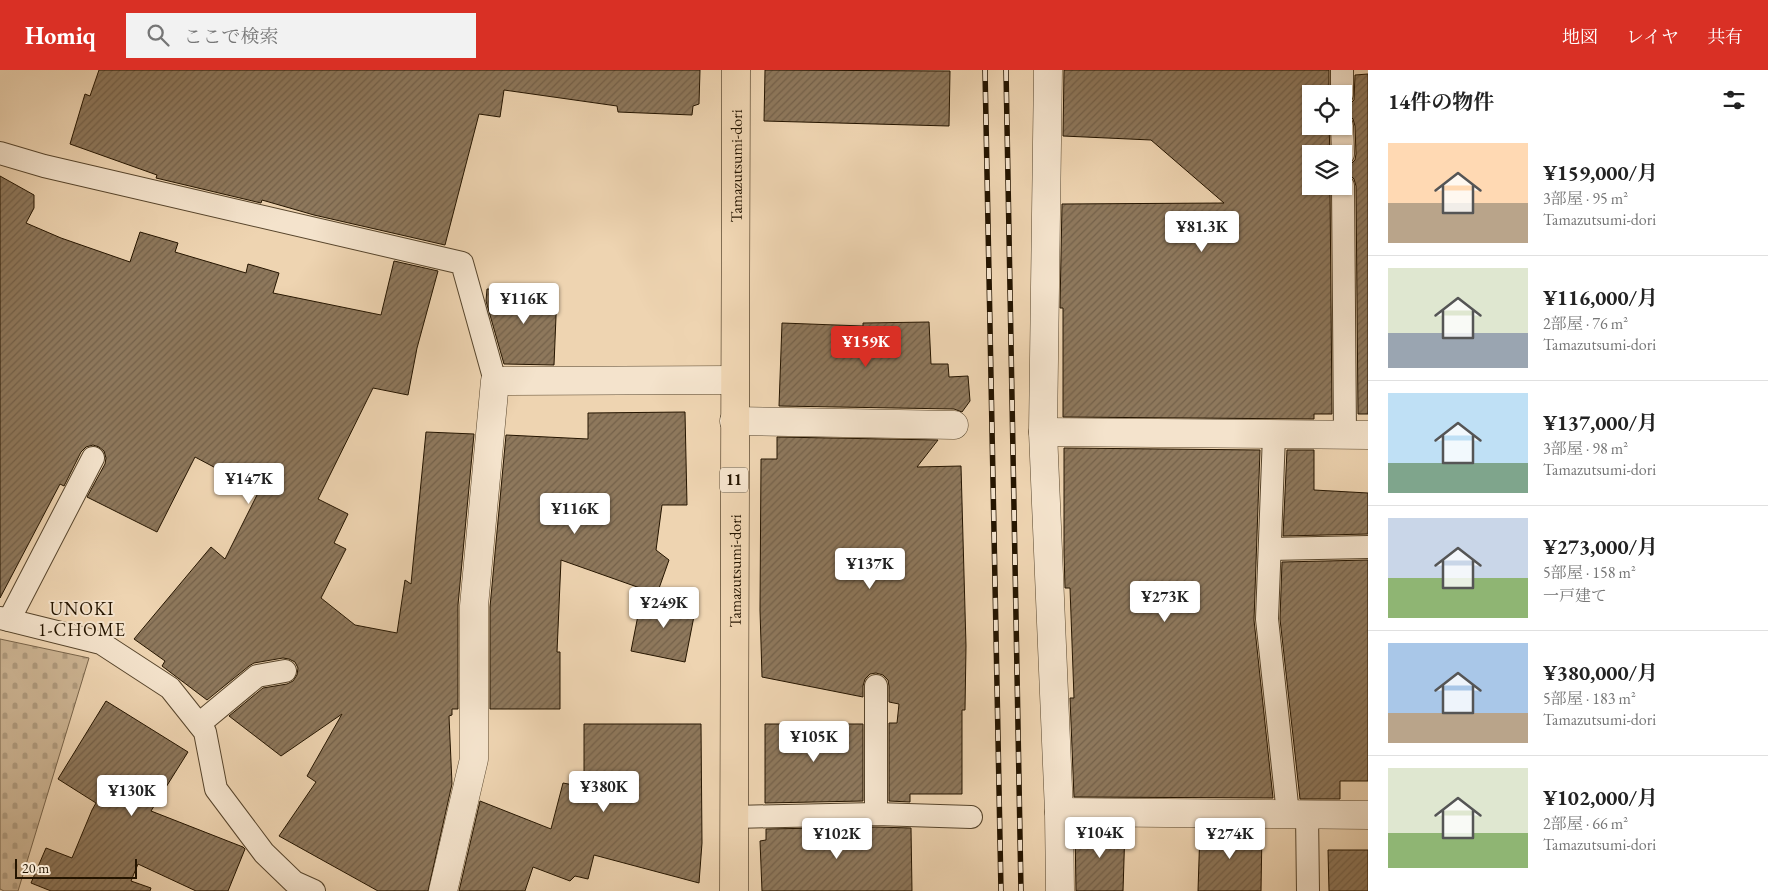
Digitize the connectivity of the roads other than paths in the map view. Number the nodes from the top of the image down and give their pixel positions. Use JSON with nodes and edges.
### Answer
{"nodes":[{"id":1,"x":736,"y":70,"type":"edge"},
{"id":2,"x":1048,"y":70,"type":"edge"},
{"id":3,"x":1342,"y":70,"type":"edge"},
{"id":4,"x":1342,"y":85,"type":"edge"},
{"id":5,"x":0,"y":153,"type":"edge"},
{"id":6,"x":1343,"y":195,"type":"edge"},
{"id":7,"x":734,"y":380,"type":"junction"},
{"id":8,"x":495,"y":381,"type":"junction"},
{"id":9,"x":734,"y":421,"type":"junction"},
{"id":10,"x":954,"y":425,"type":"dead end"},
{"id":11,"x":1043,"y":432,"type":"junction"},
{"id":12,"x":1274,"y":435,"type":"junction"},
{"id":13,"x":1356,"y":435,"type":"edge"},
{"id":14,"x":93,"y":458,"type":"dead end"},
{"id":15,"x":1368,"y":547,"type":"edge"},
{"id":16,"x":1270,"y":549,"type":"junction"},
{"id":17,"x":4,"y":619,"type":"edge"},
{"id":18,"x":285,"y":671,"type":"dead end"},
{"id":19,"x":876,"y":686,"type":"dead end"},
{"id":20,"x":199,"y":724,"type":"junction"},
{"id":21,"x":1059,"y":812,"type":"junction"},
{"id":22,"x":876,"y":814,"type":"junction"},
{"id":23,"x":1297,"y":814,"type":"junction"},
{"id":24,"x":1368,"y":815,"type":"edge"},
{"id":25,"x":734,"y":817,"type":"junction"},
{"id":26,"x":971,"y":817,"type":"dead end"},
{"id":27,"x":314,"y":891,"type":"edge"},
{"id":28,"x":443,"y":891,"type":"edge"},
{"id":29,"x":734,"y":891,"type":"edge"},
{"id":30,"x":1060,"y":891,"type":"edge"},
{"id":31,"x":1308,"y":891,"type":"edge"}],
"edges":[{"from":1,"to":7,"type":"main road","name":"Tamazutsumi-dori","number":"11"},
{"from":2,"to":11,"type":"street"},
{"from":3,"to":4,"type":"lane"},
{"from":5,"to":8,"type":"lane"},
{"from":6,"to":13,"type":"lane"},
{"from":7,"to":8,"type":"street"},
{"from":7,"to":9,"type":"main road","name":"Tamazutsumi-dori","number":"11"},
{"from":8,"to":28,"type":"street"},
{"from":9,"to":10,"type":"street"},
{"from":9,"to":25,"type":"main road","name":"Tamazutsumi-dori","number":"11"},
{"from":11,"to":12,"type":"street"},
{"from":11,"to":21,"type":"street"},
{"from":12,"to":13,"type":"street"},
{"from":12,"to":16,"type":"lane"},
{"from":14,"to":17,"type":"lane"},
{"from":15,"to":16,"type":"lane"},
{"from":16,"to":23,"type":"lane"},
{"from":17,"to":20,"type":"lane"},
{"from":18,"to":20,"type":"lane"},
{"from":19,"to":22,"type":"lane"},
{"from":20,"to":27,"type":"lane"},
{"from":21,"to":23,"type":"street"},
{"from":21,"to":30,"type":"street"},
{"from":22,"to":25,"type":"lane"},
{"from":22,"to":26,"type":"lane"},
{"from":23,"to":24,"type":"street"},
{"from":23,"to":31,"type":"lane"},
{"from":25,"to":29,"type":"main road","name":"Tamazutsumi-dori","number":"11"}]}
